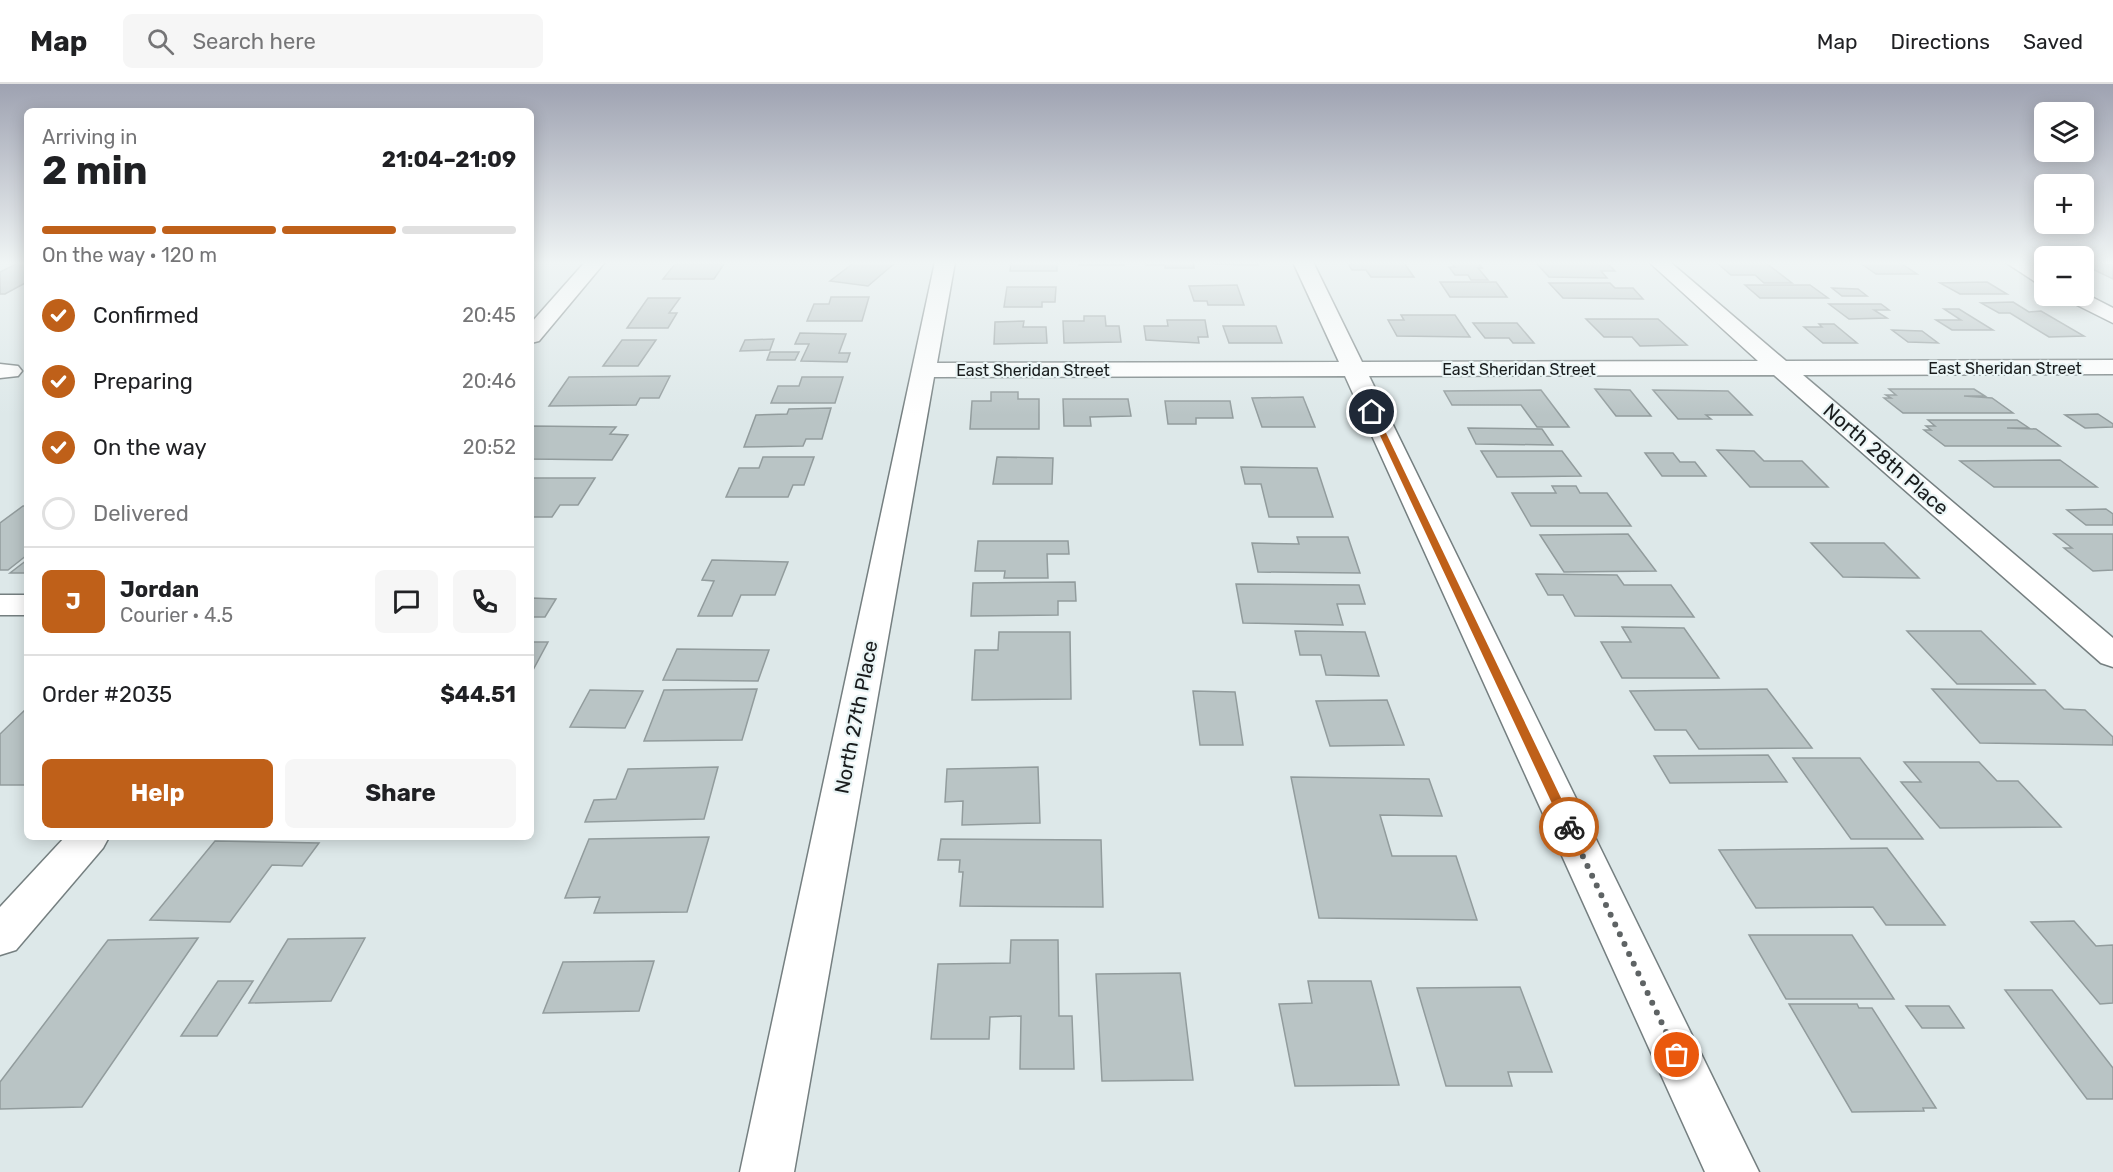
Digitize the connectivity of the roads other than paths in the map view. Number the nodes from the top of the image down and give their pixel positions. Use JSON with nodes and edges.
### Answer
{"nodes":[{"id":1,"x":551,"y":313,"type":"edge"},
{"id":2,"x":935,"y":313,"type":"edge"},
{"id":3,"x":1326,"y":313,"type":"edge"},
{"id":4,"x":1717,"y":313,"type":"edge"},
{"id":5,"x":534,"y":333,"type":"edge"},
{"id":6,"x":2113,"y":367,"type":"edge"},
{"id":7,"x":1780,"y":368,"type":"junction"},
{"id":8,"x":1352,"y":369,"type":"junction"},
{"id":9,"x":924,"y":370,"type":"junction"},
{"id":10,"x":0,"y":605,"type":"edge"},
{"id":11,"x":24,"y":605,"type":"edge"},
{"id":12,"x":2113,"y":656,"type":"edge"},
{"id":13,"x":86,"y":840,"type":"edge"},
{"id":14,"x":0,"y":937,"type":"edge"},
{"id":15,"x":767,"y":1172,"type":"edge"},
{"id":16,"x":1732,"y":1172,"type":"edge"}],
"edges":[{"from":1,"to":5,"type":"street"},
{"from":2,"to":9,"type":"street","name":"North 27th Place"},
{"from":3,"to":8,"type":"street"},
{"from":4,"to":7,"type":"street","name":"North 28th Place"},
{"from":6,"to":7,"type":"street","name":"East Sheridan Street"},
{"from":7,"to":8,"type":"street","name":"East Sheridan Street"},
{"from":7,"to":12,"type":"street","name":"North 28th Place"},
{"from":8,"to":9,"type":"street","name":"East Sheridan Street"},
{"from":8,"to":16,"type":"street"},
{"from":9,"to":15,"type":"street","name":"North 27th Place"},
{"from":10,"to":11,"type":"street"},
{"from":13,"to":14,"type":"street"}]}
